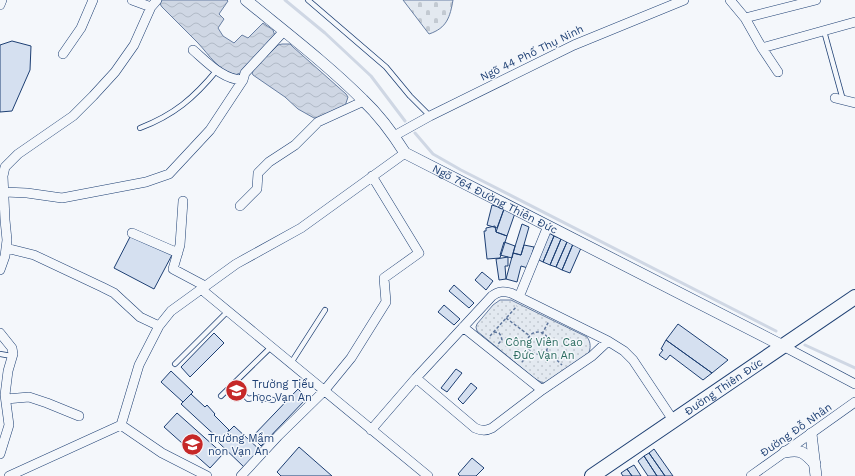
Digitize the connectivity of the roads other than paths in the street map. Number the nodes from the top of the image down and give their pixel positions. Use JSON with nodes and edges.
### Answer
{"nodes":[{"id":1,"x":2,"y":0,"type":"edge"},
{"id":2,"x":93,"y":0,"type":"edge"},
{"id":3,"x":132,"y":0,"type":"edge"},
{"id":4,"x":246,"y":0,"type":"edge"},
{"id":5,"x":308,"y":0,"type":"edge"},
{"id":6,"x":684,"y":0,"type":"edge"},
{"id":7,"x":730,"y":0,"type":"edge"},
{"id":8,"x":816,"y":0,"type":"edge"},
{"id":9,"x":154,"y":4,"type":"edge"},
{"id":10,"x":0,"y":5,"type":"edge"},
{"id":11,"x":745,"y":18,"type":"junction"},
{"id":12,"x":855,"y":22,"type":"edge"},
{"id":13,"x":284,"y":31,"type":"junction"},
{"id":14,"x":824,"y":31,"type":"junction"},
{"id":15,"x":762,"y":48,"type":"junction"},
{"id":16,"x":193,"y":50,"type":"dead end"},
{"id":17,"x":63,"y":54,"type":"dead end"},
{"id":18,"x":217,"y":70,"type":"junction"},
{"id":19,"x":778,"y":72,"type":"dead end"},
{"id":20,"x":243,"y":80,"type":"junction"},
{"id":21,"x":839,"y":99,"type":"joint"},
{"id":22,"x":364,"y":101,"type":"junction"},
{"id":23,"x":855,"y":103,"type":"edge"},
{"id":24,"x":430,"y":116,"type":"junction"},
{"id":25,"x":140,"y":128,"type":"dead end"},
{"id":26,"x":394,"y":136,"type":"junction"},
{"id":27,"x":405,"y":153,"type":"junction"},
{"id":28,"x":372,"y":176,"type":"junction"},
{"id":29,"x":5,"y":192,"type":"junction"},
{"id":30,"x":183,"y":201,"type":"dead end"},
{"id":31,"x":240,"y":206,"type":"dead end"},
{"id":32,"x":2,"y":220,"type":"edge"},
{"id":33,"x":548,"y":226,"type":"junction"},
{"id":34,"x":132,"y":233,"type":"dead end"},
{"id":35,"x":6,"y":248,"type":"junction"},
{"id":36,"x":178,"y":253,"type":"junction"},
{"id":37,"x":0,"y":270,"type":"edge"},
{"id":38,"x":203,"y":288,"type":"junction"},
{"id":39,"x":855,"y":297,"type":"edge"},
{"id":40,"x":519,"y":301,"type":"junction"},
{"id":41,"x":325,"y":310,"type":"dead end"},
{"id":42,"x":228,"y":311,"type":"junction"},
{"id":43,"x":159,"y":326,"type":"junction"},
{"id":44,"x":463,"y":327,"type":"junction"},
{"id":45,"x":0,"y":333,"type":"edge"},
{"id":46,"x":608,"y":341,"type":"junction"},
{"id":47,"x":782,"y":346,"type":"junction"},
{"id":48,"x":270,"y":347,"type":"junction"},
{"id":49,"x":0,"y":354,"type":"edge"},
{"id":50,"x":12,"y":356,"type":"junction"},
{"id":51,"x":291,"y":363,"type":"junction"},
{"id":52,"x":175,"y":364,"type":"dead end"},
{"id":53,"x":416,"y":378,"type":"junction"},
{"id":54,"x":4,"y":379,"type":"edge"},
{"id":55,"x":233,"y":384,"type":"junction"},
{"id":56,"x":855,"y":384,"type":"edge"},
{"id":57,"x":324,"y":390,"type":"junction"},
{"id":58,"x":542,"y":390,"type":"junction"},
{"id":59,"x":221,"y":396,"type":"dead end"},
{"id":60,"x":4,"y":397,"type":"edge"},
{"id":61,"x":273,"y":400,"type":"dead end"},
{"id":62,"x":855,"y":402,"type":"edge"},
{"id":63,"x":79,"y":416,"type":"dead end"},
{"id":64,"x":674,"y":420,"type":"junction"},
{"id":65,"x":122,"y":425,"type":"junction"},
{"id":66,"x":372,"y":430,"type":"junction"},
{"id":67,"x":811,"y":434,"type":"junction"},
{"id":68,"x":785,"y":452,"type":"junction"},
{"id":69,"x":0,"y":454,"type":"edge"},
{"id":70,"x":815,"y":464,"type":"junction"},
{"id":71,"x":9,"y":476,"type":"edge"},
{"id":72,"x":207,"y":476,"type":"edge"},
{"id":73,"x":241,"y":476,"type":"edge"},
{"id":74,"x":428,"y":476,"type":"edge"},
{"id":75,"x":592,"y":476,"type":"edge"},
{"id":76,"x":751,"y":476,"type":"edge"},
{"id":77,"x":816,"y":476,"type":"edge"}],
"edges":[{"from":1,"to":10,"type":"street"},
{"from":2,"to":17,"type":"street"},
{"from":3,"to":9,"type":"street"},
{"from":4,"to":13,"type":"street"},
{"from":5,"to":24,"type":"lane"},
{"from":6,"to":24,"type":"street","name":"Ngõ 44 Phố Thụ Ninh"},
{"from":7,"to":11,"type":"street"},
{"from":8,"to":11,"type":"street"},
{"from":9,"to":29,"type":"street"},
{"from":11,"to":15,"type":"street"},
{"from":12,"to":14,"type":"street"},
{"from":13,"to":20,"type":"street"},
{"from":13,"to":22,"type":"street"},
{"from":14,"to":15,"type":"street"},
{"from":14,"to":21,"type":"lane"},
{"from":15,"to":19,"type":"street"},
{"from":16,"to":18,"type":"street"},
{"from":18,"to":20,"type":"street"},
{"from":18,"to":25,"type":"lane"},
{"from":20,"to":29,"type":"street"},
{"from":21,"to":23,"type":"street"},
{"from":22,"to":26,"type":"street"},
{"from":22,"to":31,"type":"street"},
{"from":24,"to":26,"type":"street","name":"Ngõ 44 Phố Thụ Ninh"},
{"from":26,"to":27,"type":"street"},
{"from":27,"to":28,"type":"street"},
{"from":27,"to":33,"type":"street","name":"Ngõ 764 Đường Thiên Đức"},
{"from":28,"to":38,"type":"street"},
{"from":28,"to":57,"type":"street"},
{"from":29,"to":32,"type":"street"},
{"from":30,"to":36,"type":"street"},
{"from":32,"to":35,"type":"street"},
{"from":33,"to":40,"type":"street"},
{"from":33,"to":47,"type":"street","name":"Ngõ 764 Đường Thiên Đức"},
{"from":34,"to":36,"type":"street"},
{"from":35,"to":37,"type":"street"},
{"from":35,"to":43,"type":"street"},
{"from":36,"to":38,"type":"street"},
{"from":38,"to":42,"type":"street"},
{"from":38,"to":43,"type":"street"},
{"from":39,"to":47,"type":"main road","name":"Đường Thiên Đức"},
{"from":40,"to":44,"type":"street"},
{"from":40,"to":46,"type":"street"},
{"from":41,"to":51,"type":"lane"},
{"from":42,"to":48,"type":"street"},
{"from":42,"to":52,"type":"lane"},
{"from":43,"to":65,"type":"street"},
{"from":44,"to":53,"type":"street"},
{"from":44,"to":58,"type":"street"},
{"from":45,"to":50,"type":"street"},
{"from":46,"to":58,"type":"street"},
{"from":46,"to":64,"type":"street"},
{"from":47,"to":56,"type":"street"},
{"from":47,"to":64,"type":"main road","name":"Đường Thiên Đức"},
{"from":48,"to":51,"type":"street"},
{"from":48,"to":55,"type":"lane"},
{"from":49,"to":50,"type":"lane"},
{"from":50,"to":54,"type":"street"},
{"from":51,"to":57,"type":"street"},
{"from":53,"to":58,"type":"street"},
{"from":53,"to":66,"type":"street"},
{"from":54,"to":60,"type":"street"},
{"from":55,"to":59,"type":"lane"},
{"from":55,"to":61,"type":"lane"},
{"from":57,"to":66,"type":"street"},
{"from":57,"to":73,"type":"street"},
{"from":60,"to":63,"type":"street"},
{"from":60,"to":69,"type":"street"},
{"from":62,"to":67,"type":"street","name":"Đường Đỗ Nhân"},
{"from":64,"to":75,"type":"main road","name":"Đường Thiên Đức"},
{"from":65,"to":71,"type":"street"},
{"from":65,"to":72,"type":"street"},
{"from":66,"to":74,"type":"street"},
{"from":67,"to":68,"type":"street","name":"Đường Đỗ Nhân"},
{"from":67,"to":70,"type":"street"},
{"from":68,"to":70,"type":"street"},
{"from":68,"to":76,"type":"street","name":"Đường Đỗ Nhân"},
{"from":70,"to":77,"type":"street"}]}
